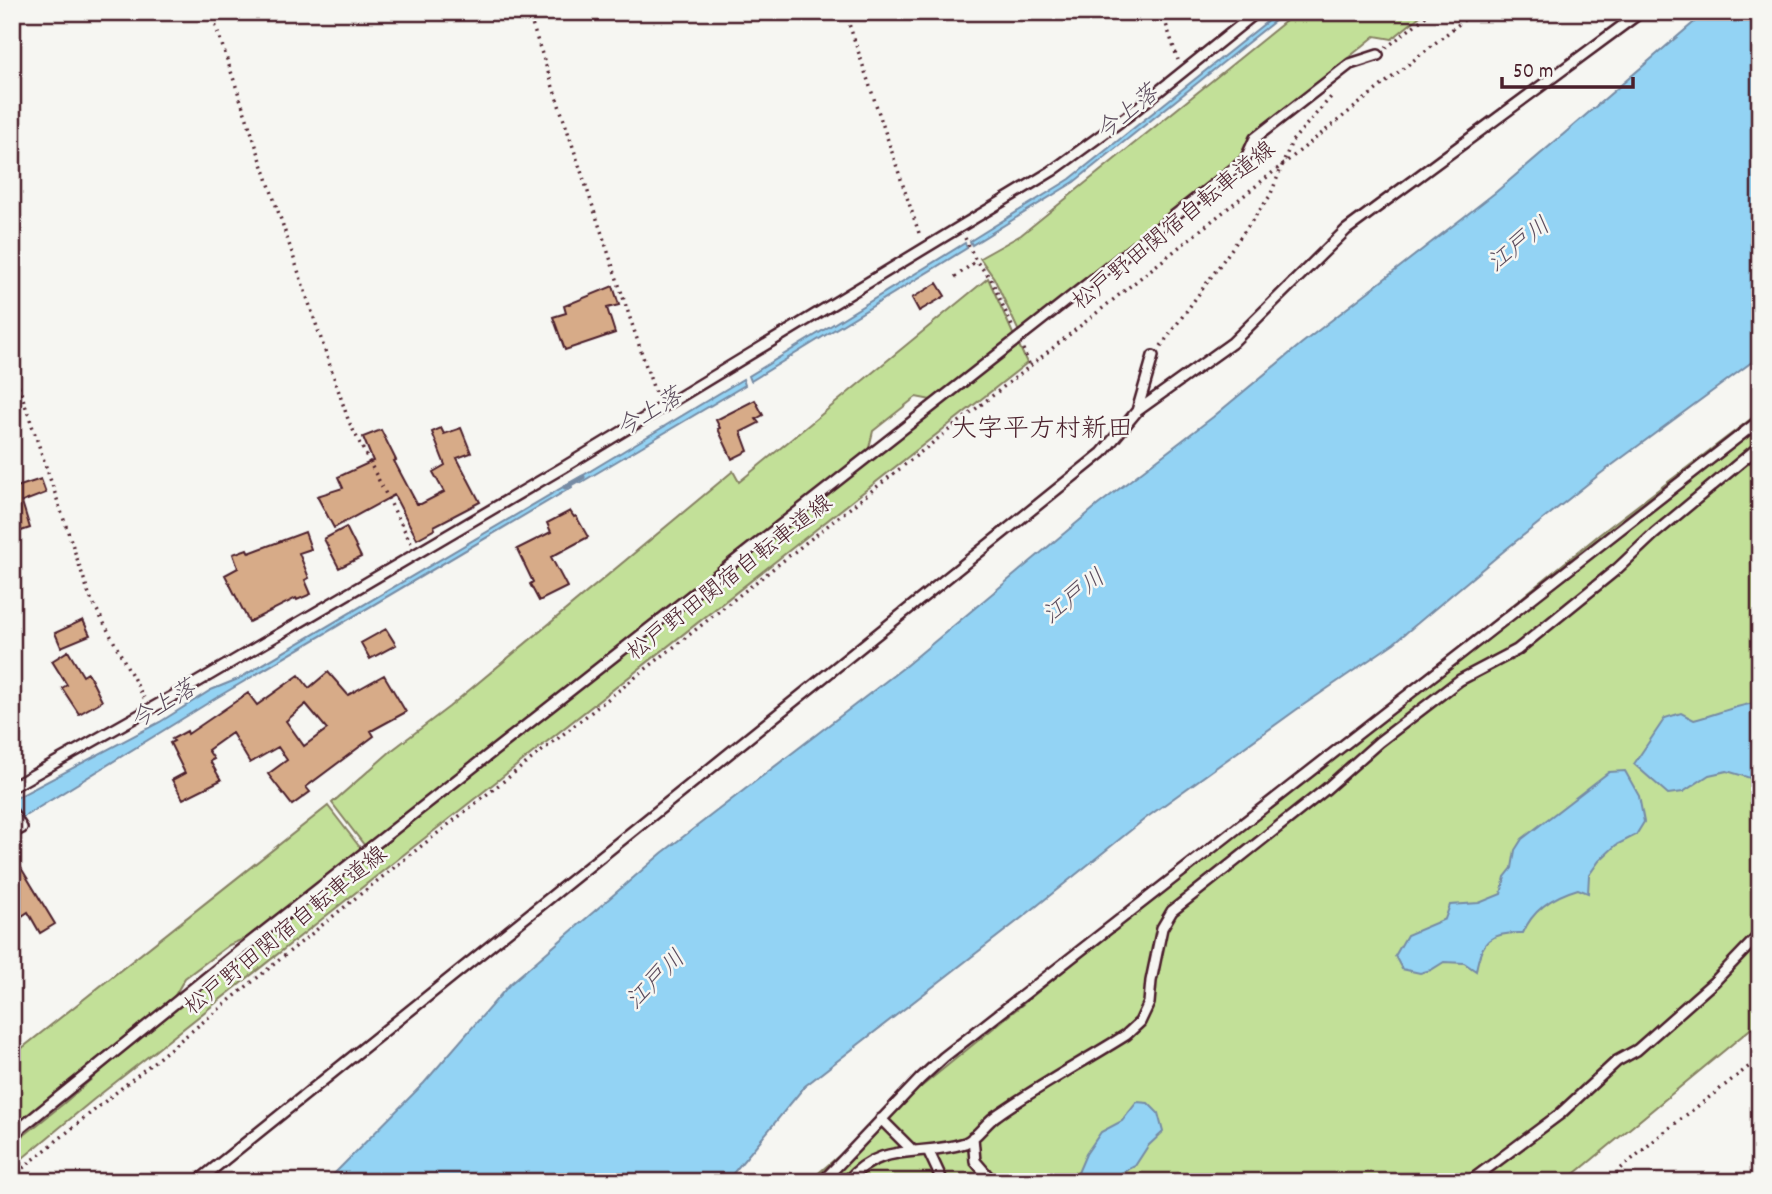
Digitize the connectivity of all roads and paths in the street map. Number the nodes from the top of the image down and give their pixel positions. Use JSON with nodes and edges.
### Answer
{"nodes":[{"id":1,"x":211,"y":12,"type":"edge"},
{"id":2,"x":528,"y":12,"type":"edge"},
{"id":3,"x":845,"y":12,"type":"edge"},
{"id":4,"x":1162,"y":12,"type":"edge"},
{"id":5,"x":1257,"y":12,"type":"edge"},
{"id":6,"x":1431,"y":12,"type":"edge"},
{"id":7,"x":1474,"y":12,"type":"edge"},
{"id":8,"x":1641,"y":12,"type":"edge"},
{"id":9,"x":1378,"y":55,"type":"joint"},
{"id":10,"x":1182,"y":72,"type":"junction"},
{"id":11,"x":1331,"y":96,"type":"dead end"},
{"id":12,"x":1285,"y":162,"type":"junction"},
{"id":13,"x":963,"y":234,"type":"dead end"},
{"id":14,"x":924,"y":248,"type":"junction"},
{"id":15,"x":976,"y":261,"type":"junction"},
{"id":16,"x":955,"y":277,"type":"dead end"},
{"id":17,"x":1018,"y":338,"type":"junction"},
{"id":18,"x":1153,"y":356,"type":"joint"},
{"id":19,"x":12,"y":366,"type":"edge"},
{"id":20,"x":1030,"y":366,"type":"junction"},
{"id":21,"x":660,"y":407,"type":"junction"},
{"id":22,"x":1137,"y":411,"type":"junction"},
{"id":23,"x":1760,"y":420,"type":"edge"},
{"id":24,"x":1760,"y":446,"type":"edge"},
{"id":25,"x":416,"y":554,"type":"junction"},
{"id":26,"x":149,"y":709,"type":"junction"},
{"id":27,"x":12,"y":787,"type":"edge"},
{"id":28,"x":12,"y":812,"type":"edge"},
{"id":29,"x":12,"y":833,"type":"edge"},
{"id":30,"x":1760,"y":934,"type":"edge"},
{"id":31,"x":1760,"y":1058,"type":"edge"},
{"id":32,"x":881,"y":1119,"type":"junction"},
{"id":33,"x":12,"y":1135,"type":"edge"},
{"id":34,"x":973,"y":1137,"type":"junction"},
{"id":35,"x":928,"y":1150,"type":"junction"},
{"id":36,"x":912,"y":1151,"type":"junction"},
{"id":37,"x":12,"y":1177,"type":"edge"},
{"id":38,"x":197,"y":1182,"type":"edge"},
{"id":39,"x":822,"y":1182,"type":"edge"},
{"id":40,"x":846,"y":1182,"type":"edge"},
{"id":41,"x":943,"y":1182,"type":"edge"},
{"id":42,"x":993,"y":1182,"type":"edge"},
{"id":43,"x":1469,"y":1182,"type":"edge"},
{"id":44,"x":1605,"y":1182,"type":"edge"}],
"edges":[{"from":1,"to":25,"type":"path"},
{"from":2,"to":21,"type":"path"},
{"from":3,"to":14,"type":"path"},
{"from":4,"to":10,"type":"path"},
{"from":5,"to":10,"type":"lane"},
{"from":6,"to":9,"type":"path"},
{"from":7,"to":12,"type":"path","name":"松戸野田関宿自転車道線"},
{"from":8,"to":22,"type":"lane"},
{"from":9,"to":17,"type":"lane"},
{"from":10,"to":14,"type":"lane"},
{"from":11,"to":12,"type":"path"},
{"from":12,"to":18,"type":"path"},
{"from":12,"to":20,"type":"path","name":"松戸野田関宿自転車道線"},
{"from":13,"to":15,"type":"path"},
{"from":14,"to":21,"type":"lane"},
{"from":15,"to":16,"type":"path"},
{"from":15,"to":17,"type":"path"},
{"from":17,"to":20,"type":"path"},
{"from":17,"to":33,"type":"lane"},
{"from":18,"to":22,"type":"lane"},
{"from":19,"to":26,"type":"path"},
{"from":20,"to":37,"type":"path","name":"松戸野田関宿自転車道線"},
{"from":21,"to":25,"type":"lane"},
{"from":22,"to":38,"type":"lane"},
{"from":23,"to":32,"type":"lane"},
{"from":24,"to":34,"type":"lane"},
{"from":25,"to":26,"type":"lane"},
{"from":26,"to":27,"type":"lane"},
{"from":28,"to":29,"type":"lane"},
{"from":30,"to":43,"type":"lane"},
{"from":31,"to":44,"type":"path"},
{"from":32,"to":36,"type":"lane"},
{"from":32,"to":39,"type":"lane"},
{"from":34,"to":35,"type":"lane"},
{"from":34,"to":42,"type":"lane"},
{"from":35,"to":36,"type":"lane"},
{"from":35,"to":41,"type":"lane"},
{"from":36,"to":40,"type":"lane"}]}
